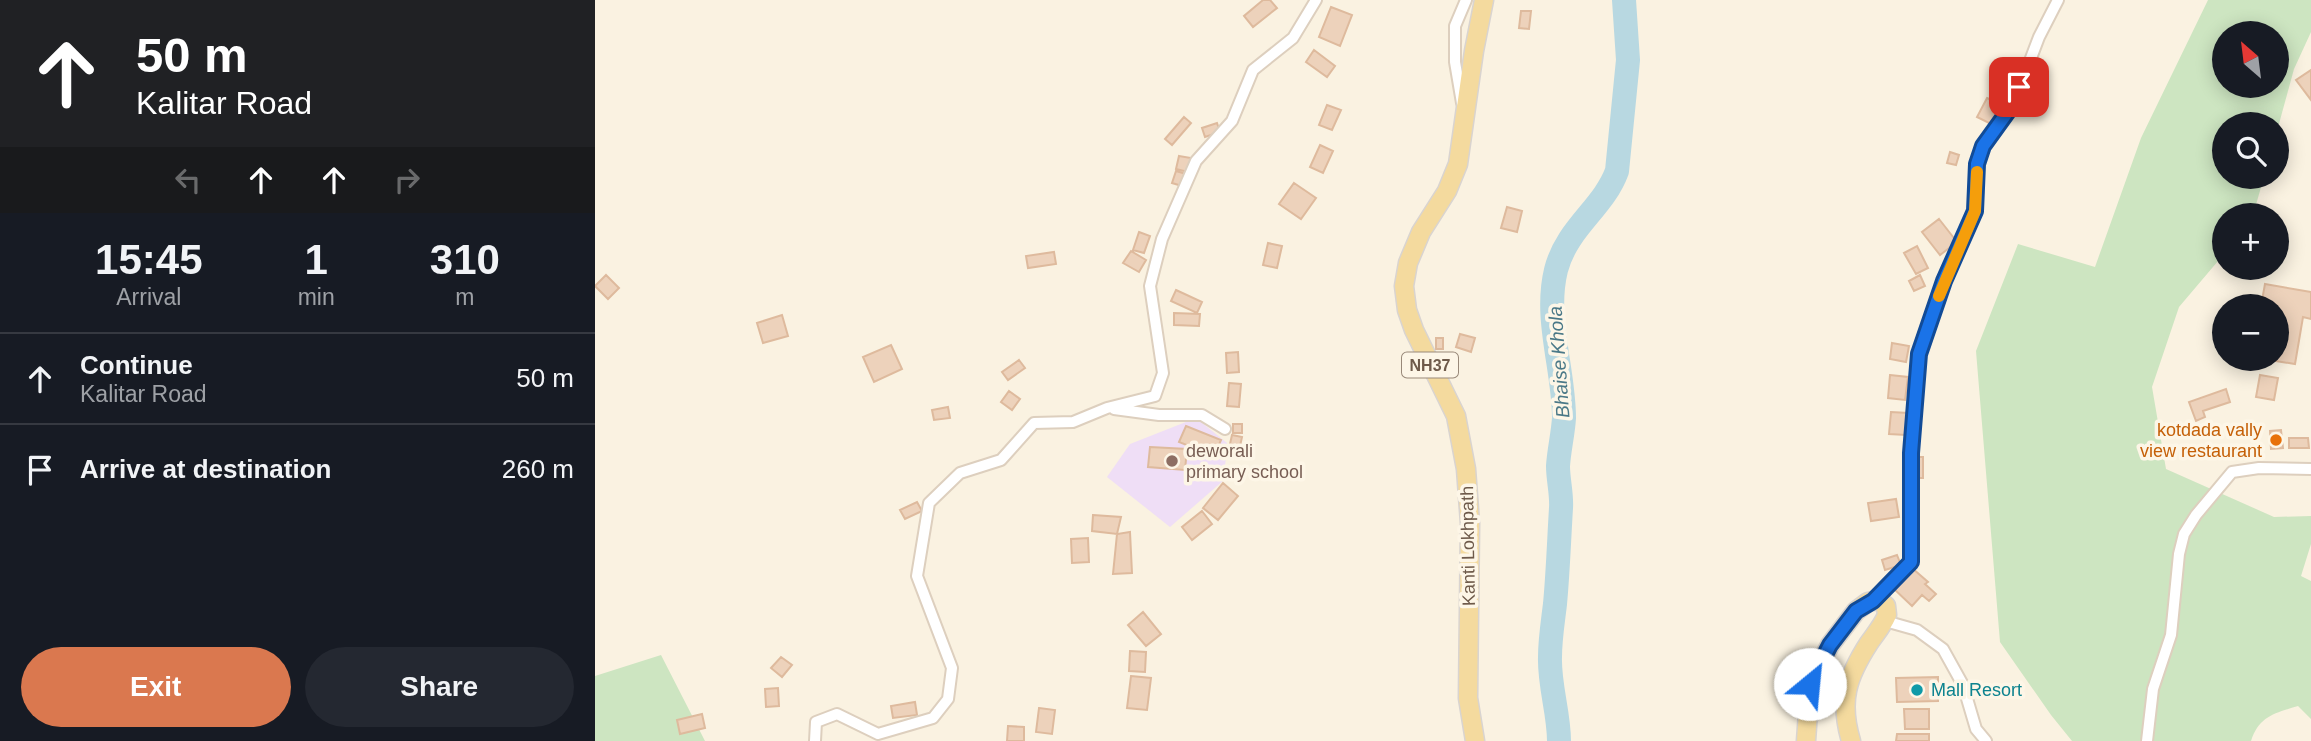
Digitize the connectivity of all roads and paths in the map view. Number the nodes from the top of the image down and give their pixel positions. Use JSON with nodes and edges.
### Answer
{"nodes":[{"id":1,"x":1317,"y":0,"type":"edge"},
{"id":2,"x":1465,"y":0,"type":"edge"},
{"id":3,"x":1483,"y":0,"type":"edge"},
{"id":4,"x":2058,"y":0,"type":"edge"},
{"id":5,"x":1464,"y":120,"type":"junction"},
{"id":6,"x":1108,"y":408,"type":"junction"},
{"id":7,"x":1224,"y":429,"type":"dead end"},
{"id":8,"x":2311,"y":469,"type":"edge"},
{"id":9,"x":1873,"y":601,"type":"junction"},
{"id":10,"x":1885,"y":621,"type":"junction"},
{"id":11,"x":815,"y":741,"type":"edge"},
{"id":12,"x":1475,"y":741,"type":"edge"},
{"id":13,"x":1806,"y":741,"type":"edge"},
{"id":14,"x":1851,"y":741,"type":"edge"},
{"id":15,"x":1986,"y":741,"type":"edge"},
{"id":16,"x":2147,"y":741,"type":"edge"}],
"edges":[{"from":1,"to":6,"type":"street"},
{"from":2,"to":5,"type":"street"},
{"from":3,"to":5,"type":"main road","name":"Kanti Lokhpath","number":"NH37"},
{"from":4,"to":9,"type":"street"},
{"from":5,"to":12,"type":"main road","name":"Kanti Lokhpath","number":"NH37"},
{"from":6,"to":7,"type":"street"},
{"from":6,"to":11,"type":"street"},
{"from":8,"to":16,"type":"street"},
{"from":9,"to":10,"type":"main road"},
{"from":9,"to":13,"type":"main road"},
{"from":10,"to":14,"type":"main road"},
{"from":10,"to":15,"type":"street"}]}
